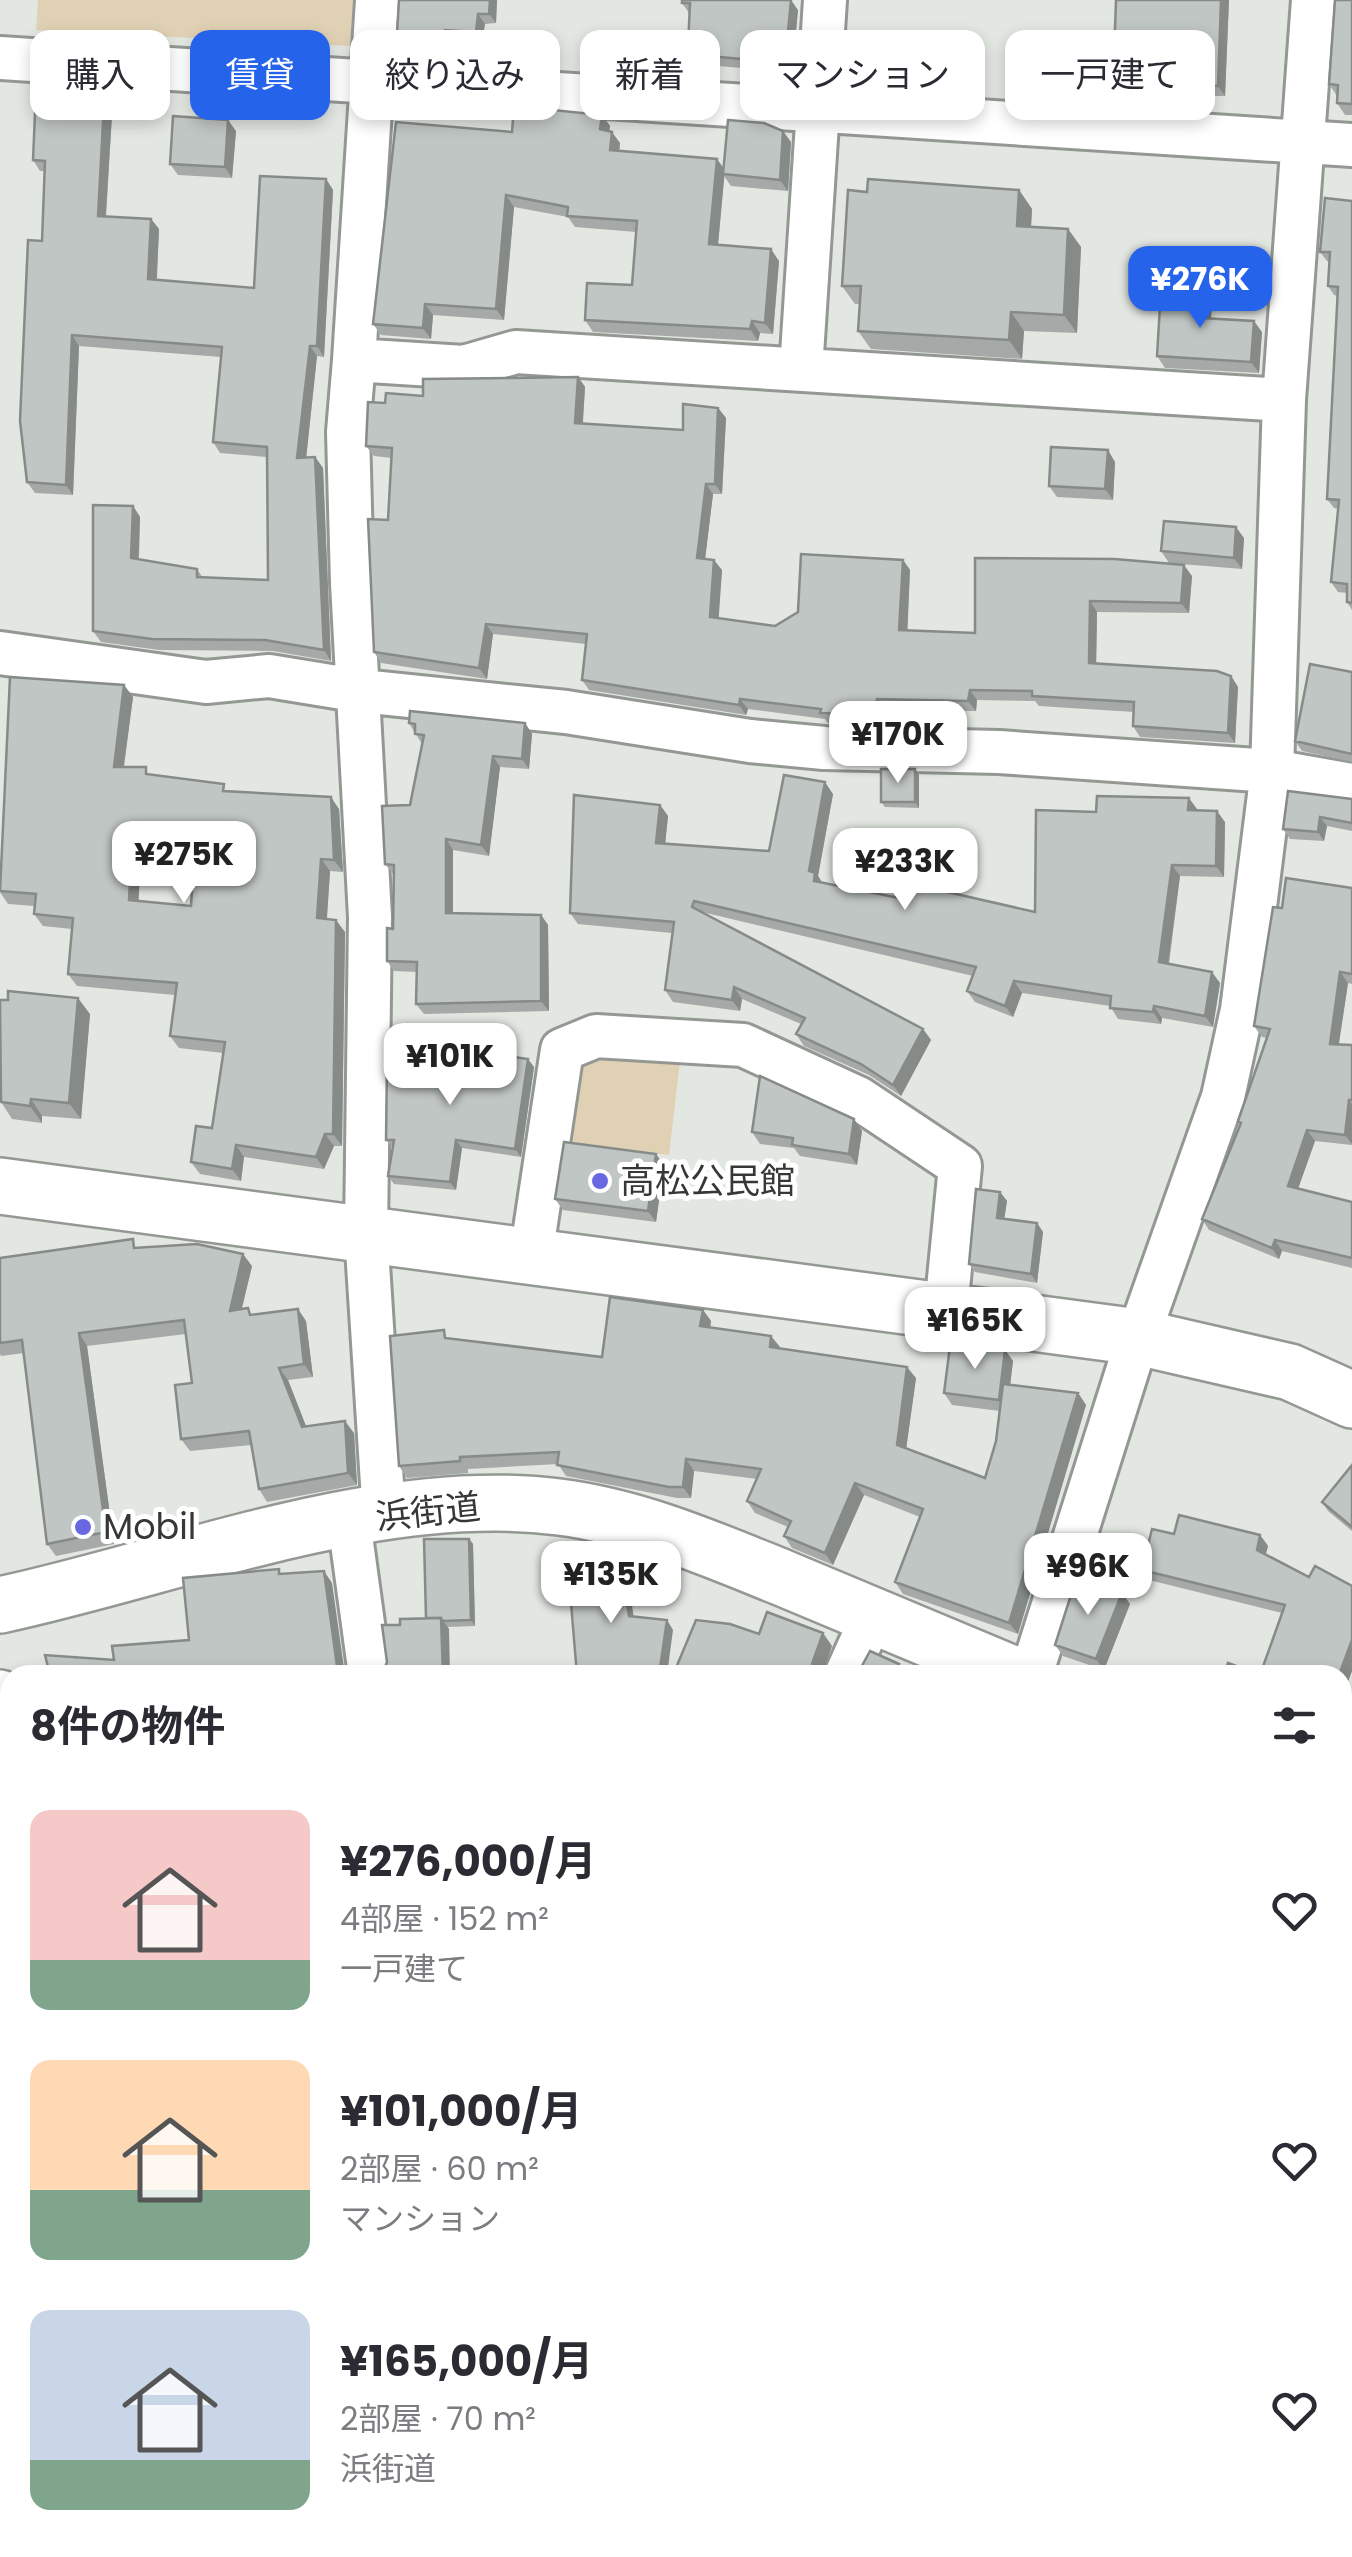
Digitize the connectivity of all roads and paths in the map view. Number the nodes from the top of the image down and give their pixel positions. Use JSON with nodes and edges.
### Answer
{"nodes":[{"id":1,"x":377,"y":0,"type":"edge"},
{"id":2,"x":826,"y":0,"type":"edge"},
{"id":3,"x":1314,"y":0,"type":"edge"},
{"id":4,"x":375,"y":30,"type":"edge"},
{"id":5,"x":824,"y":30,"type":"edge"},
{"id":6,"x":0,"y":58,"type":"edge"},
{"id":7,"x":350,"y":81,"type":"edge"},
{"id":8,"x":560,"y":94,"type":"edge"},
{"id":9,"x":740,"y":106,"type":"edge"},
{"id":10,"x":370,"y":120,"type":"edge"},
{"id":11,"x":819,"y":120,"type":"edge"},
{"id":12,"x":961,"y":120,"type":"edge"},
{"id":13,"x":1305,"y":142,"type":"junction"},
{"id":14,"x":1352,"y":145,"type":"edge"},
{"id":15,"x":354,"y":360,"type":"junction"},
{"id":16,"x":801,"y":370,"type":"junction"},
{"id":17,"x":1284,"y":400,"type":"junction"},
{"id":18,"x":0,"y":653,"type":"edge"},
{"id":19,"x":361,"y":690,"type":"junction"},
{"id":20,"x":1272,"y":772,"type":"junction"},
{"id":21,"x":1352,"y":785,"type":"edge"},
{"id":22,"x":0,"y":1186,"type":"edge"},
{"id":23,"x":366,"y":1234,"type":"junction"},
{"id":24,"x":532,"y":1256,"type":"junction"},
{"id":25,"x":946,"y":1309,"type":"junction"},
{"id":26,"x":1138,"y":1337,"type":"junction"},
{"id":27,"x":1352,"y":1400,"type":"edge"},
{"id":28,"x":367,"y":1518,"type":"junction"},
{"id":29,"x":0,"y":1605,"type":"edge"},
{"id":30,"x":873,"y":1615,"type":"junction"},
{"id":31,"x":370,"y":1665,"type":"edge"},
{"id":32,"x":850,"y":1665,"type":"edge"},
{"id":33,"x":991,"y":1665,"type":"edge"},
{"id":34,"x":1034,"y":1665,"type":"edge"}],
"edges":[{"from":1,"to":4,"type":"street"},
{"from":2,"to":5,"type":"street"},
{"from":3,"to":13,"type":"street"},
{"from":6,"to":7,"type":"street"},
{"from":8,"to":9,"type":"street"},
{"from":10,"to":15,"type":"street"},
{"from":11,"to":16,"type":"street"},
{"from":12,"to":13,"type":"street"},
{"from":13,"to":14,"type":"street"},
{"from":13,"to":17,"type":"street"},
{"from":15,"to":16,"type":"street"},
{"from":15,"to":19,"type":"street"},
{"from":16,"to":17,"type":"street"},
{"from":17,"to":20,"type":"street"},
{"from":18,"to":19,"type":"street"},
{"from":19,"to":20,"type":"street"},
{"from":19,"to":23,"type":"street"},
{"from":20,"to":21,"type":"street"},
{"from":20,"to":26,"type":"street"},
{"from":22,"to":23,"type":"street"},
{"from":23,"to":24,"type":"street"},
{"from":23,"to":28,"type":"street"},
{"from":24,"to":25,"type":"street"},
{"from":24,"to":25,"type":"street"},
{"from":25,"to":26,"type":"street"},
{"from":26,"to":27,"type":"street"},
{"from":26,"to":34,"type":"street"},
{"from":28,"to":29,"type":"street","name":"浜街道"},
{"from":28,"to":30,"type":"street","name":"浜街道"},
{"from":28,"to":31,"type":"street"},
{"from":30,"to":32,"type":"street"},
{"from":30,"to":33,"type":"street","name":"浜街道"}]}
